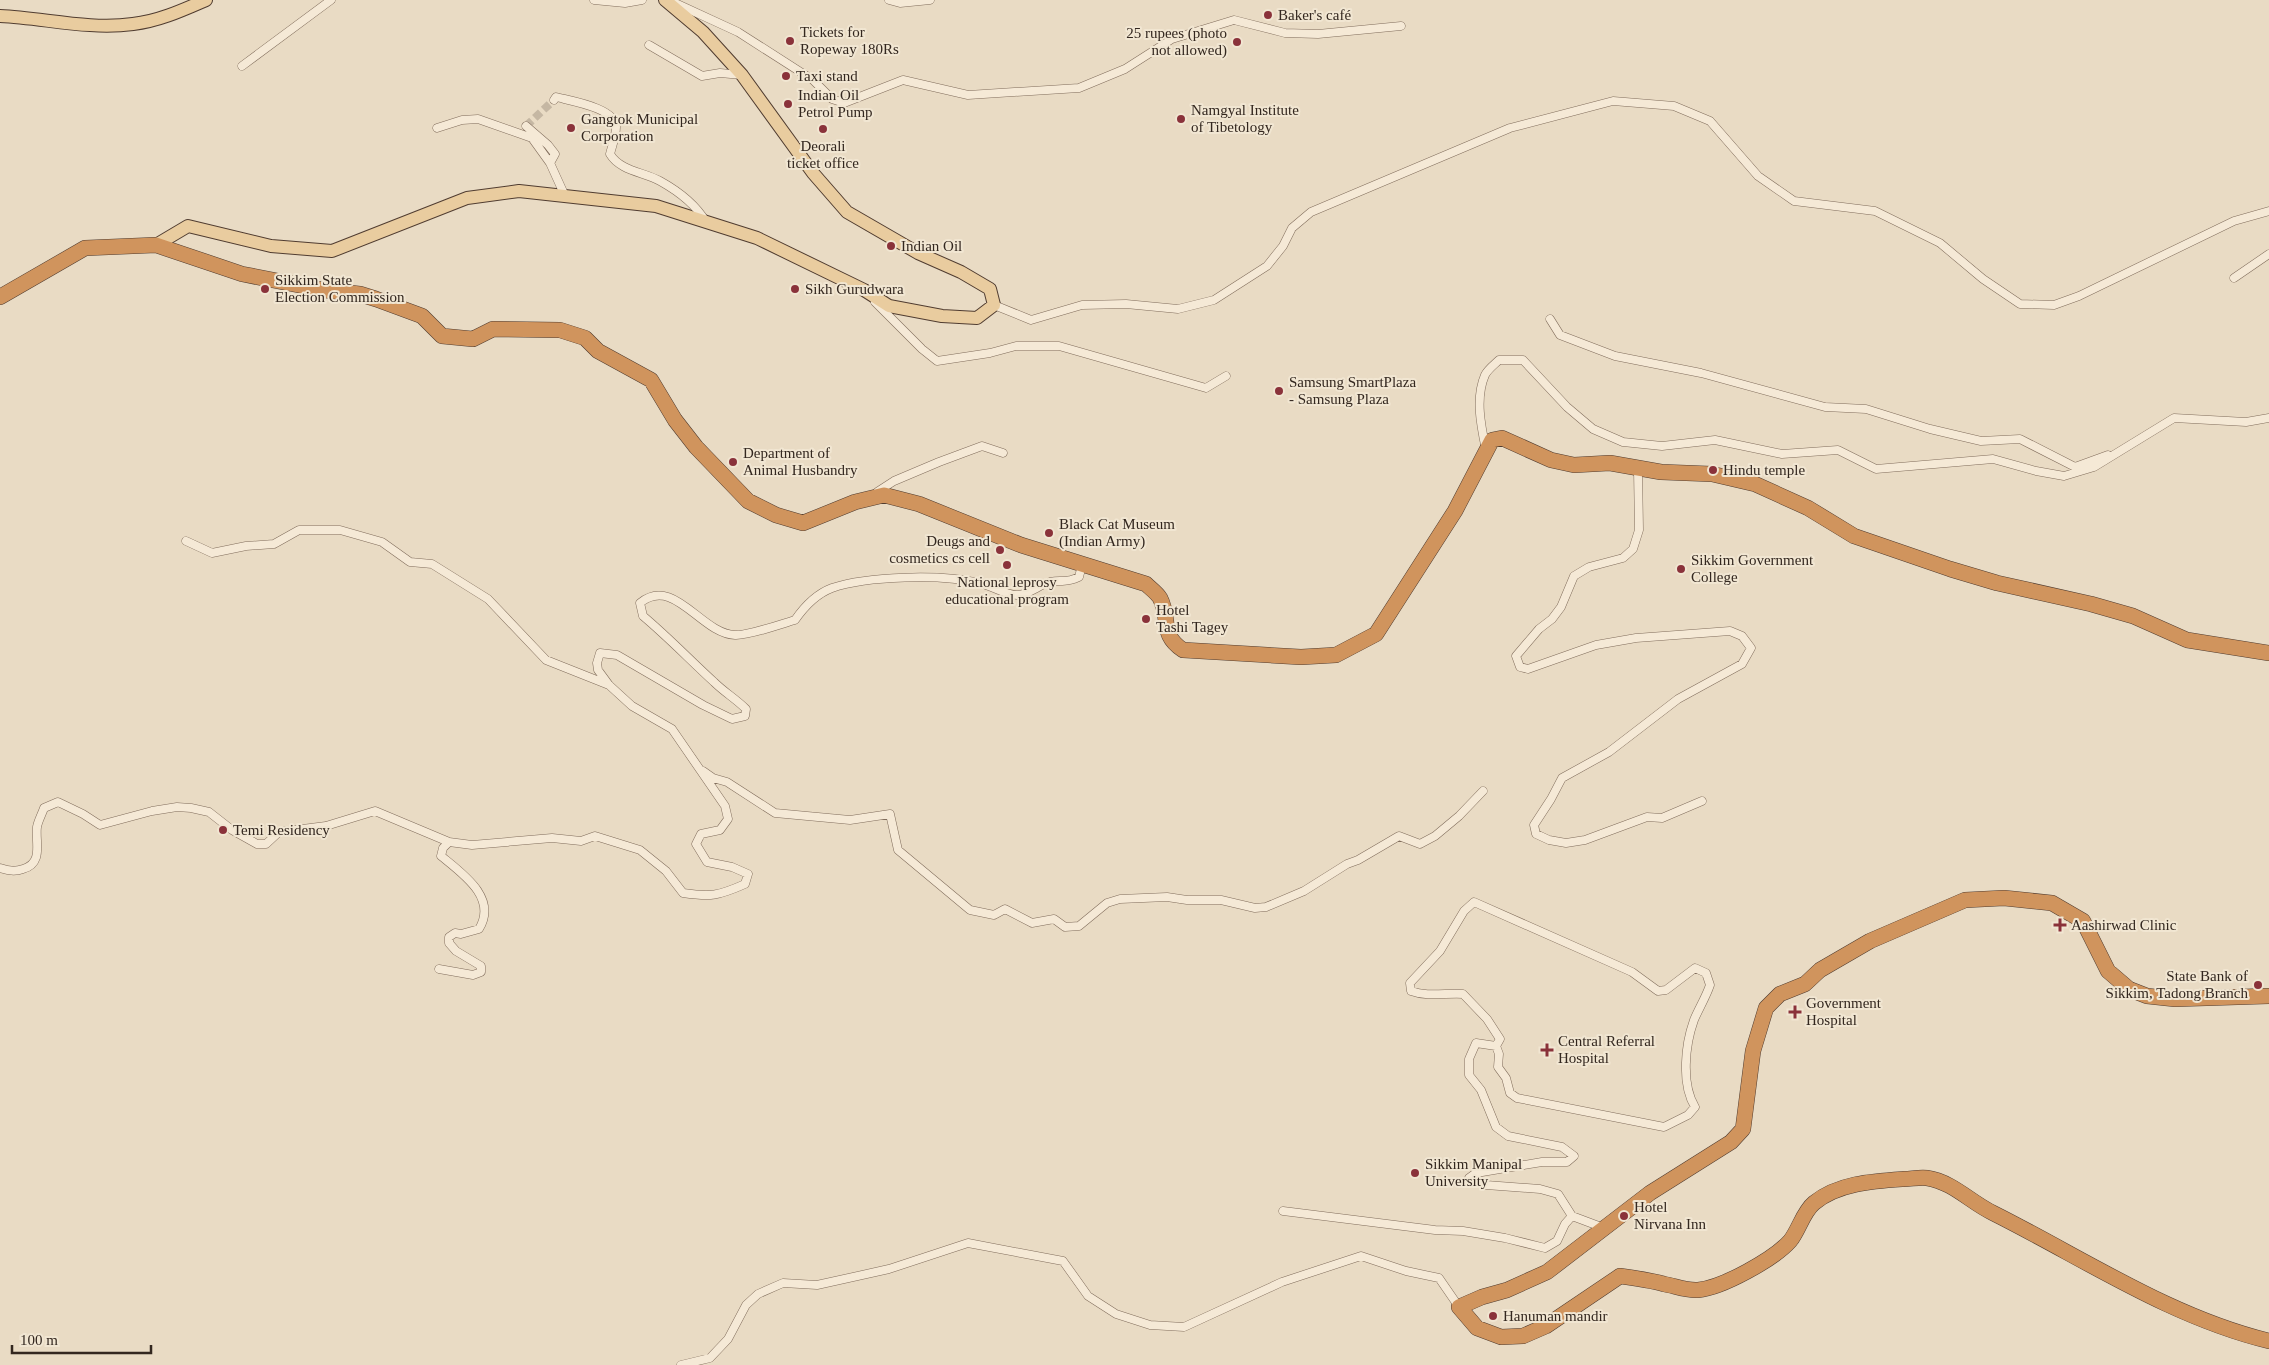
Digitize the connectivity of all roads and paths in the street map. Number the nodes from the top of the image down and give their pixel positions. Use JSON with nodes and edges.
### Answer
{"nodes":[{"id":1,"x":206,"y":0,"type":"edge"},
{"id":2,"x":331,"y":0,"type":"edge"},
{"id":3,"x":594,"y":0,"type":"edge"},
{"id":4,"x":642,"y":0,"type":"edge"},
{"id":5,"x":667,"y":0,"type":"edge"},
{"id":6,"x":889,"y":0,"type":"edge"},
{"id":7,"x":930,"y":0,"type":"edge"},
{"id":8,"x":0,"y":16,"type":"edge"},
{"id":9,"x":1401,"y":26,"type":"dead end"},
{"id":10,"x":649,"y":45,"type":"dead end"},
{"id":11,"x":242,"y":66,"type":"dead end"},
{"id":12,"x":742,"y":75,"type":"junction"},
{"id":13,"x":554,"y":100,"type":"dead end"},
{"id":14,"x":526,"y":126,"type":"dead end"},
{"id":15,"x":437,"y":128,"type":"dead end"},
{"id":16,"x":550,"y":164,"type":"junction"},
{"id":17,"x":565,"y":196,"type":"junction"},
{"id":18,"x":2269,"y":211,"type":"edge"},
{"id":19,"x":706,"y":222,"type":"junction"},
{"id":20,"x":156,"y":245,"type":"junction"},
{"id":21,"x":2269,"y":254,"type":"edge"},
{"id":22,"x":2234,"y":278,"type":"dead end"},
{"id":23,"x":864,"y":290,"type":"junction"},
{"id":24,"x":0,"y":296,"type":"edge"},
{"id":25,"x":994,"y":305,"type":"junction"},
{"id":26,"x":1550,"y":319,"type":"dead end"},
{"id":27,"x":1226,"y":376,"type":"dead end"},
{"id":28,"x":2269,"y":418,"type":"edge"},
{"id":29,"x":2128,"y":448,"type":"junction"},
{"id":30,"x":1486,"y":451,"type":"junction"},
{"id":31,"x":1004,"y":453,"type":"dead end"},
{"id":32,"x":1638,"y":469,"type":"junction"},
{"id":33,"x":864,"y":500,"type":"junction"},
{"id":34,"x":186,"y":541,"type":"dead end"},
{"id":35,"x":1082,"y":565,"type":"junction"},
{"id":36,"x":2269,"y":653,"type":"edge"},
{"id":37,"x":609,"y":685,"type":"junction"},
{"id":38,"x":699,"y":769,"type":"junction"},
{"id":39,"x":1483,"y":791,"type":"dead end"},
{"id":40,"x":1702,"y":801,"type":"dead end"},
{"id":41,"x":449,"y":842,"type":"junction"},
{"id":42,"x":0,"y":868,"type":"edge"},
{"id":43,"x":439,"y":969,"type":"dead end"},
{"id":44,"x":2269,"y":996,"type":"edge"},
{"id":45,"x":1496,"y":1046,"type":"junction"},
{"id":46,"x":1283,"y":1211,"type":"dead end"},
{"id":47,"x":1572,"y":1216,"type":"junction"},
{"id":48,"x":1604,"y":1228,"type":"junction"},
{"id":49,"x":1459,"y":1306,"type":"junction"},
{"id":50,"x":2269,"y":1341,"type":"edge"},
{"id":51,"x":681,"y":1365,"type":"edge"}],
"edges":[{"from":1,"to":8,"type":"main road"},
{"from":2,"to":11,"type":"street"},
{"from":3,"to":4,"type":"street"},
{"from":5,"to":9,"type":"street"},
{"from":5,"to":12,"type":"main road"},
{"from":6,"to":7,"type":"street"},
{"from":10,"to":12,"type":"street"},
{"from":12,"to":25,"type":"main road"},
{"from":13,"to":19,"type":"street"},
{"from":14,"to":16,"type":"street"},
{"from":15,"to":16,"type":"street"},
{"from":16,"to":17,"type":"street"},
{"from":17,"to":19,"type":"main road"},
{"from":17,"to":20,"type":"main road"},
{"from":18,"to":25,"type":"street"},
{"from":19,"to":23,"type":"main road"},
{"from":20,"to":24,"type":"highway"},
{"from":20,"to":33,"type":"highway"},
{"from":21,"to":22,"type":"street"},
{"from":23,"to":25,"type":"main road"},
{"from":23,"to":27,"type":"street"},
{"from":26,"to":29,"type":"street"},
{"from":28,"to":29,"type":"street"},
{"from":29,"to":30,"type":"street"},
{"from":30,"to":32,"type":"highway"},
{"from":30,"to":35,"type":"highway"},
{"from":31,"to":33,"type":"street"},
{"from":32,"to":36,"type":"highway"},
{"from":32,"to":40,"type":"street"},
{"from":33,"to":35,"type":"highway"},
{"from":34,"to":37,"type":"street"},
{"from":35,"to":37,"type":"street"},
{"from":37,"to":38,"type":"street"},
{"from":38,"to":39,"type":"street"},
{"from":38,"to":41,"type":"street"},
{"from":41,"to":42,"type":"street"},
{"from":41,"to":43,"type":"street"},
{"from":44,"to":48,"type":"highway"},
{"from":45,"to":45,"type":"street"},
{"from":45,"to":47,"type":"street"},
{"from":46,"to":47,"type":"street"},
{"from":47,"to":48,"type":"street"},
{"from":48,"to":49,"type":"highway"},
{"from":49,"to":50,"type":"highway"},
{"from":49,"to":51,"type":"street"}]}
